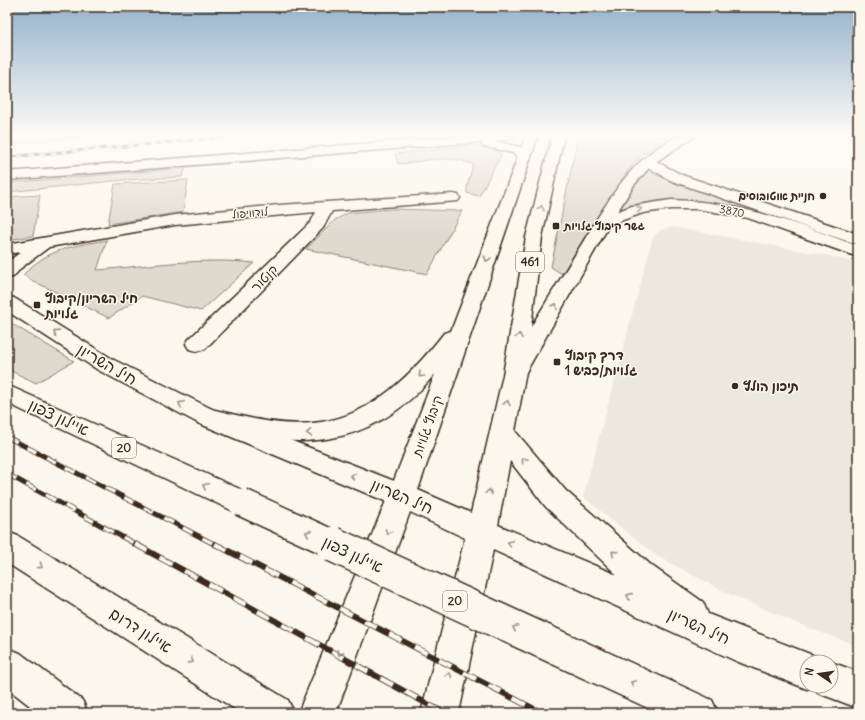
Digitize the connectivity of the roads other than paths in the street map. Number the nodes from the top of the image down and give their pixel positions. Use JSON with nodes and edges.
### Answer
{"nodes":[{"id":1,"x":109,"y":170,"type":"edge"},
{"id":2,"x":520,"y":170,"type":"edge"},
{"id":3,"x":550,"y":170,"type":"edge"},
{"id":4,"x":640,"y":170,"type":"edge"},
{"id":5,"x":661,"y":170,"type":"edge"},
{"id":6,"x":7,"y":176,"type":"edge"},
{"id":7,"x":453,"y":198,"type":"dead end"},
{"id":8,"x":325,"y":208,"type":"junction"},
{"id":9,"x":603,"y":222,"type":"junction"},
{"id":10,"x":858,"y":240,"type":"edge"},
{"id":11,"x":49,"y":242,"type":"junction"},
{"id":12,"x":7,"y":249,"type":"edge"},
{"id":13,"x":858,"y":252,"type":"edge"},
{"id":14,"x":7,"y":273,"type":"edge"},
{"id":15,"x":7,"y":302,"type":"edge"},
{"id":16,"x":469,"y":310,"type":"junction"},
{"id":17,"x":197,"y":344,"type":"dead end"},
{"id":18,"x":514,"y":375,"type":"junction"},
{"id":19,"x":7,"y":393,"type":"edge"},
{"id":20,"x":207,"y":417,"type":"junction"},
{"id":21,"x":501,"y":432,"type":"junction"},
{"id":22,"x":402,"y":496,"type":"junction"},
{"id":23,"x":482,"y":531,"type":"junction"},
{"id":24,"x":7,"y":546,"type":"edge"},
{"id":25,"x":748,"y":648,"type":"junction"},
{"id":26,"x":7,"y":666,"type":"edge"},
{"id":27,"x":799,"y":668,"type":"edge"},
{"id":28,"x":839,"y":683,"type":"edge"},
{"id":29,"x":858,"y":690,"type":"edge"},
{"id":30,"x":44,"y":701,"type":"edge"},
{"id":31,"x":684,"y":706,"type":"edge"},
{"id":32,"x":69,"y":713,"type":"edge"},
{"id":33,"x":275,"y":713,"type":"edge"},
{"id":34,"x":317,"y":713,"type":"edge"},
{"id":35,"x":440,"y":713,"type":"edge"}],
"edges":[{"from":1,"to":6,"type":"main road"},
{"from":2,"to":16,"type":"main road","name":"קיבוץ גלויות","one_way":true},
{"from":18,"to":3,"type":"main road","number":"461","one_way":true},
{"from":4,"to":9,"type":"main road"},
{"from":5,"to":10,"type":"main road"},
{"from":7,"to":8,"type":"main road","name":"לודוויפול"},
{"from":8,"to":11,"type":"main road","name":"לודוויפול"},
{"from":8,"to":17,"type":"main road","name":"קנטור"},
{"from":9,"to":13,"type":"main road","name":"3870","one_way":true},
{"from":18,"to":9,"type":"main road","one_way":true},
{"from":11,"to":12,"type":"main road","name":"לודוויפול"},
{"from":11,"to":14,"type":"main road","name":"לודוויפול"},
{"from":20,"to":15,"type":"main road","name":"חיל השריון","one_way":true},
{"from":16,"to":20,"type":"main road","one_way":true},
{"from":16,"to":22,"type":"main road","name":"קיבוץ גלויות"},
{"from":21,"to":18,"type":"main road","number":"461","one_way":true},
{"from":31,"to":19,"type":"main road","name":"איילון צפון","number":"20","one_way":true,"bridge":true},
{"from":22,"to":20,"type":"main road","name":"חיל השריון","one_way":true},
{"from":23,"to":21,"type":"main road","number":"461","one_way":true},
{"from":25,"to":21,"type":"main road","one_way":true},
{"from":22,"to":23,"type":"main road","name":"חיל השריון"},
{"from":22,"to":34,"type":"main road","name":"קיבוץ גלויות","one_way":true},
{"from":25,"to":23,"type":"main road","name":"חיל השריון","one_way":true},
{"from":35,"to":23,"type":"main road","one_way":true},
{"from":24,"to":33,"type":"main road","name":"איילון דרום","one_way":true},
{"from":25,"to":27,"type":"main road","name":"חיל השריון"},
{"from":26,"to":30,"type":"main road"},
{"from":28,"to":29,"type":"main road"},
{"from":30,"to":32,"type":"main road"}]}
